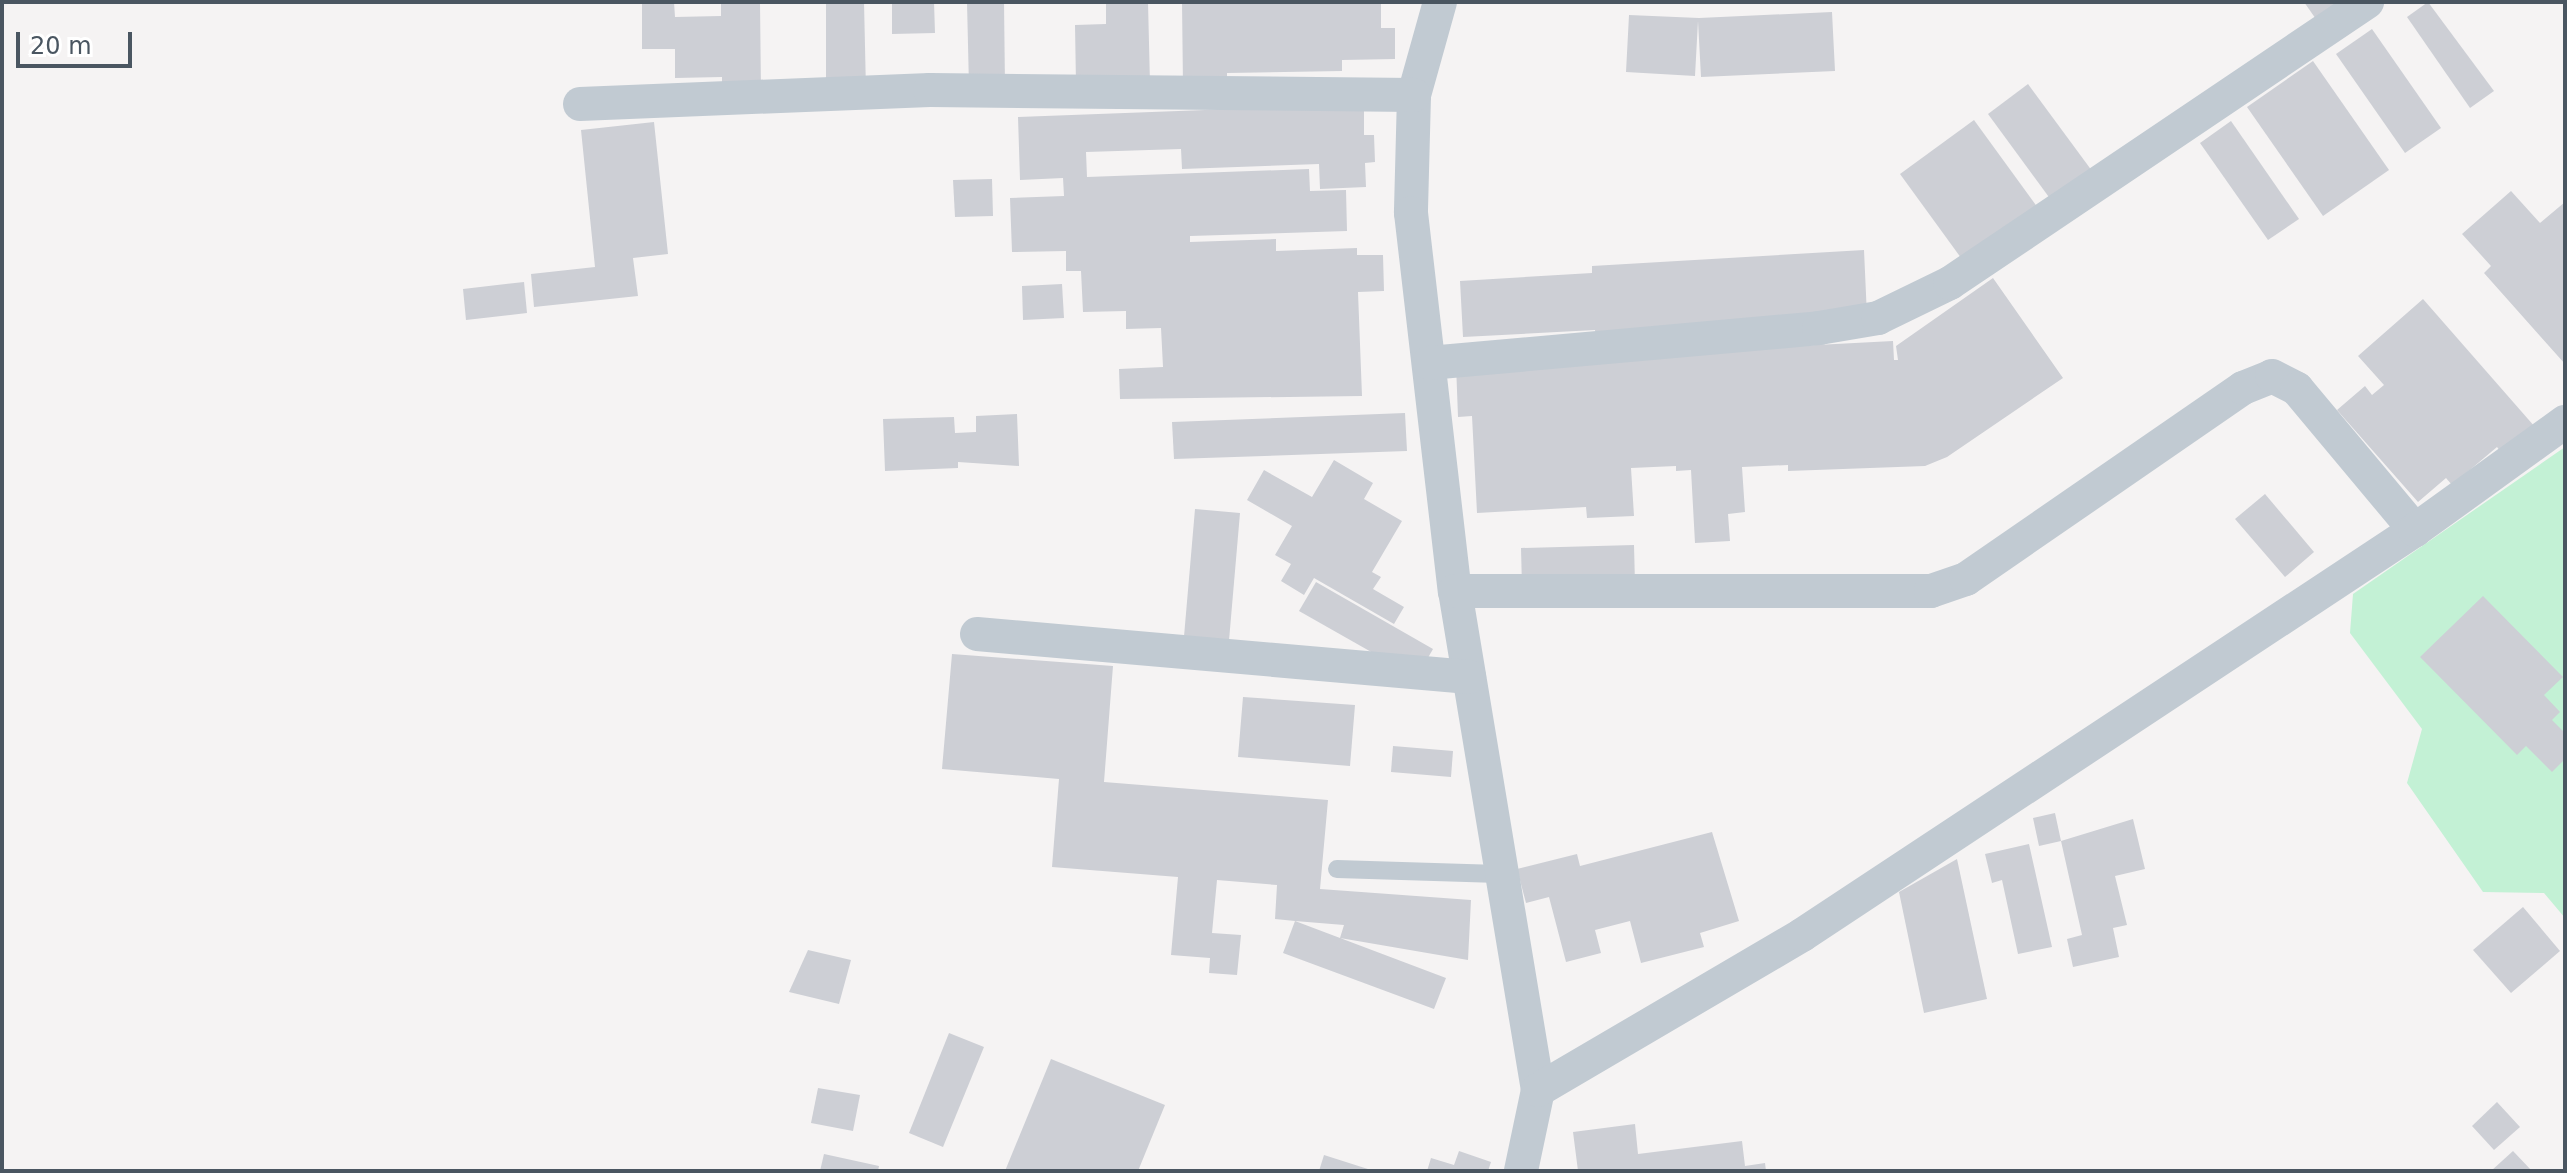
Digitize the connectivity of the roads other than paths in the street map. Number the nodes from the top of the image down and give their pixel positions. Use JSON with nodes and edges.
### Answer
{"nodes":[{"id":1,"x":1440,"y":2,"type":"edge"},
{"id":2,"x":2367,"y":2,"type":"edge"},
{"id":3,"x":1414,"y":95,"type":"junction"},
{"id":4,"x":580,"y":104,"type":"dead end"},
{"id":5,"x":1429,"y":363,"type":"junction"},
{"id":6,"x":2565,"y":422,"type":"edge"},
{"id":7,"x":2415,"y":530,"type":"junction"},
{"id":8,"x":1455,"y":591,"type":"junction"},
{"id":9,"x":977,"y":634,"type":"dead end"},
{"id":10,"x":1469,"y":677,"type":"junction"},
{"id":11,"x":1337,"y":869,"type":"dead end"},
{"id":12,"x":1499,"y":874,"type":"junction"},
{"id":13,"x":1538,"y":1090,"type":"junction"},
{"id":14,"x":1521,"y":1171,"type":"edge"}],
"edges":[{"from":1,"to":3,"type":"street"},
{"from":2,"to":5,"type":"street"},
{"from":3,"to":4,"type":"street"},
{"from":3,"to":5,"type":"street"},
{"from":5,"to":8,"type":"street"},
{"from":6,"to":7,"type":"street"},
{"from":7,"to":8,"type":"street"},
{"from":7,"to":13,"type":"street"},
{"from":8,"to":10,"type":"street"},
{"from":9,"to":10,"type":"street"},
{"from":10,"to":12,"type":"street"},
{"from":11,"to":12,"type":"lane"},
{"from":12,"to":13,"type":"street"},
{"from":13,"to":14,"type":"street"}]}
